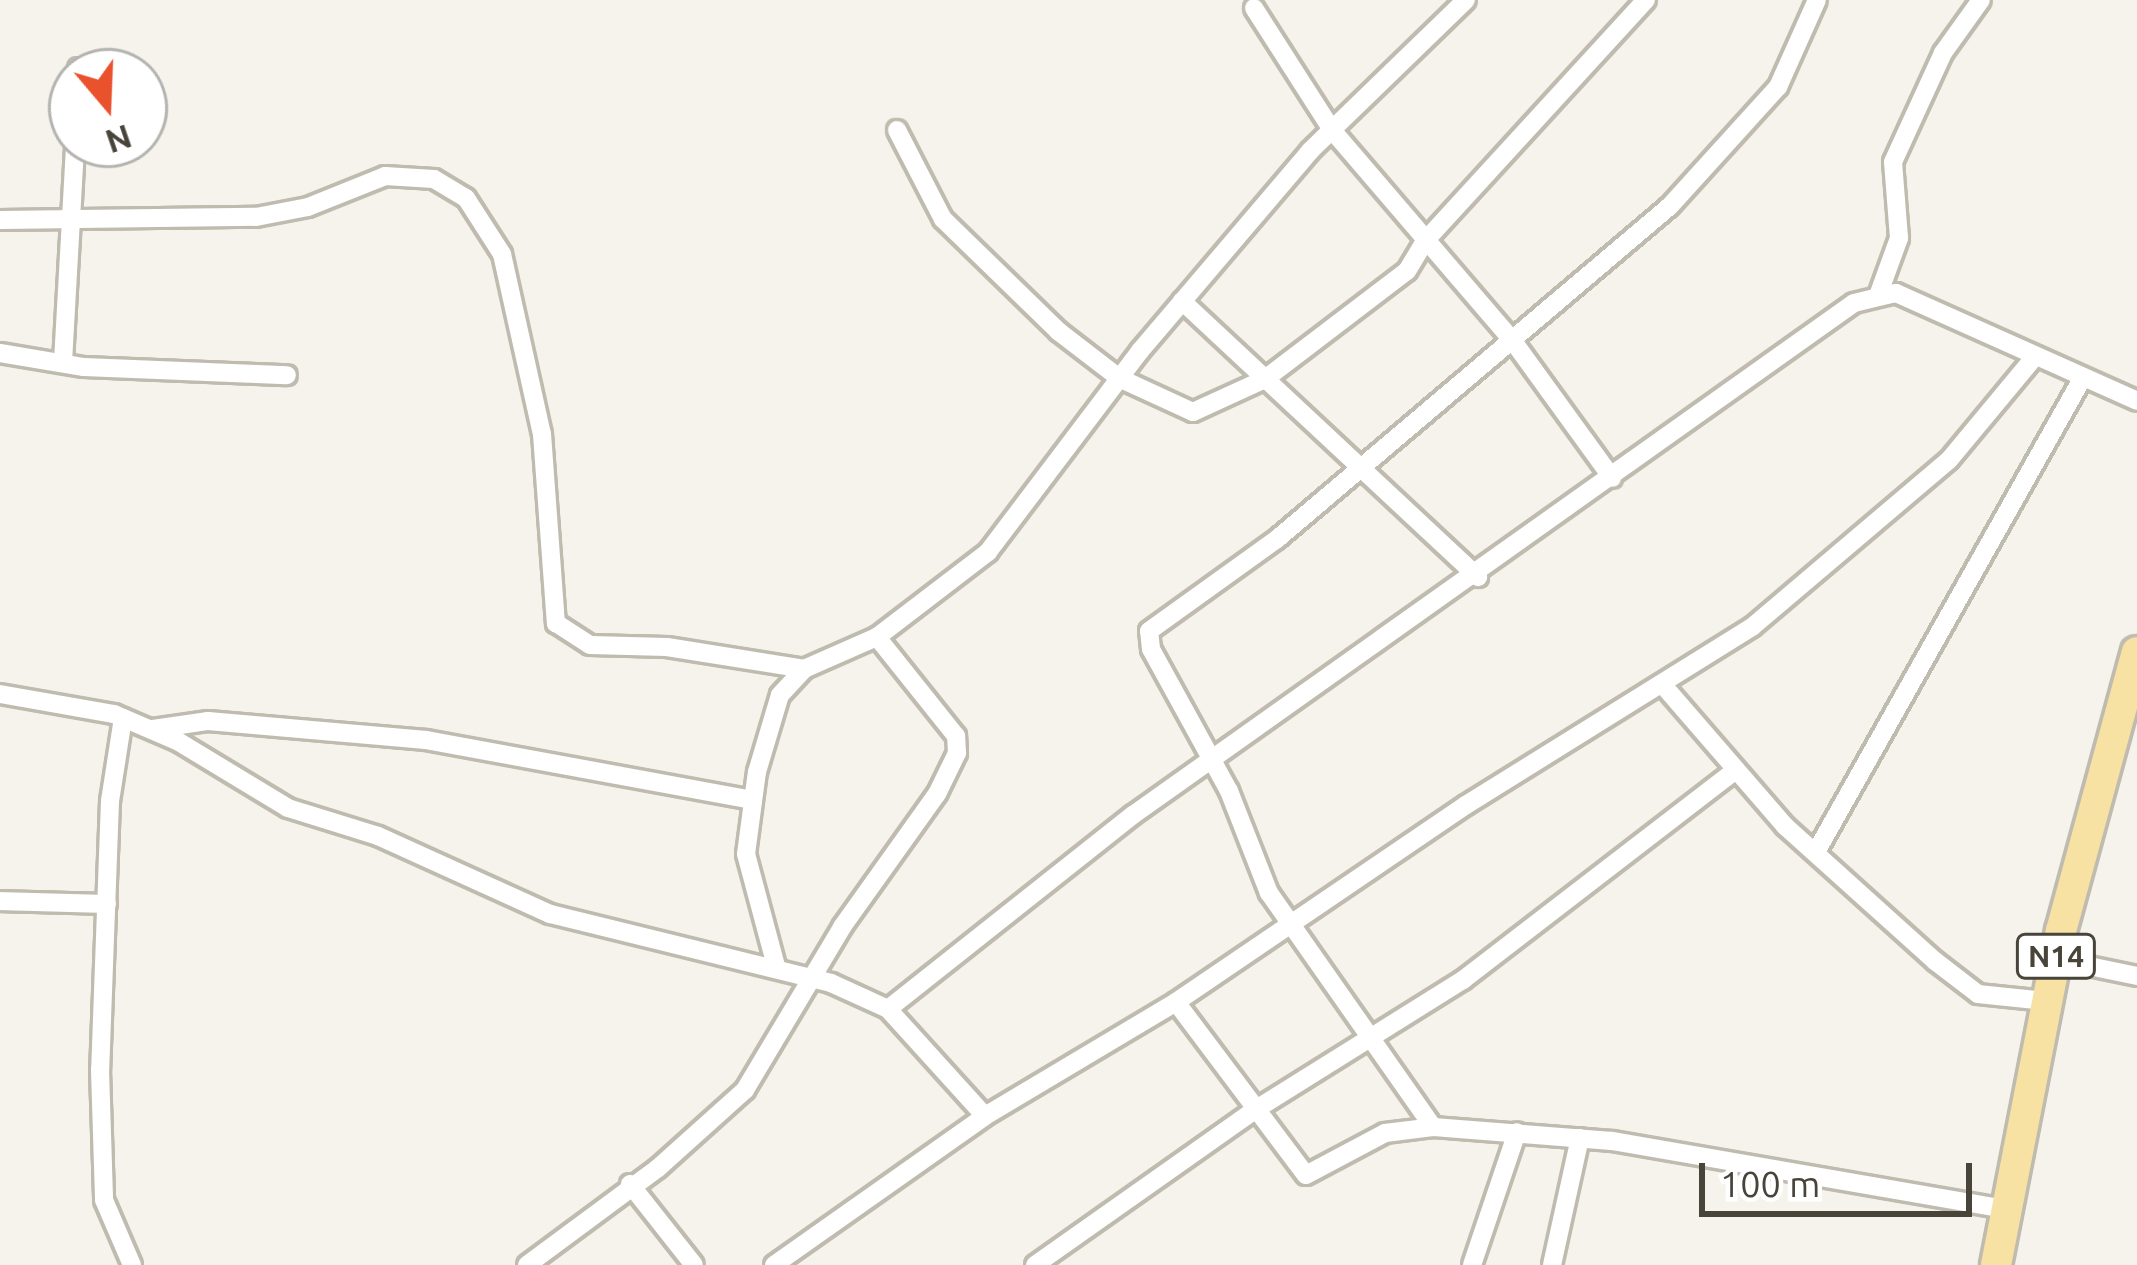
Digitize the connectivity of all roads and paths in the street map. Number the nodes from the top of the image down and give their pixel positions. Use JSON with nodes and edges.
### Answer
{"nodes":[{"id":1,"x":1466,"y":0,"type":"edge"},
{"id":2,"x":1646,"y":0,"type":"edge"},
{"id":3,"x":1817,"y":0,"type":"edge"},
{"id":4,"x":1981,"y":0,"type":"edge"},
{"id":5,"x":1254,"y":8,"type":"dead end"},
{"id":6,"x":897,"y":130,"type":"dead end"},
{"id":7,"x":1332,"y":130,"type":"junction"},
{"id":8,"x":74,"y":168,"type":"edge"},
{"id":9,"x":0,"y":220,"type":"edge"},
{"id":10,"x":71,"y":220,"type":"junction"},
{"id":11,"x":1425,"y":241,"type":"junction"},
{"id":12,"x":1880,"y":292,"type":"junction"},
{"id":13,"x":1182,"y":301,"type":"junction"},
{"id":14,"x":1513,"y":341,"type":"junction"},
{"id":15,"x":0,"y":353,"type":"edge"},
{"id":16,"x":2033,"y":359,"type":"junction"},
{"id":17,"x":63,"y":362,"type":"junction"},
{"id":18,"x":287,"y":375,"type":"dead end"},
{"id":19,"x":1119,"y":378,"type":"junction"},
{"id":20,"x":1265,"y":379,"type":"junction"},
{"id":21,"x":2082,"y":379,"type":"junction"},
{"id":22,"x":2137,"y":401,"type":"edge"},
{"id":23,"x":1365,"y":466,"type":"junction"},
{"id":24,"x":1612,"y":478,"type":"junction"},
{"id":25,"x":1478,"y":577,"type":"junction"},
{"id":26,"x":877,"y":637,"type":"junction"},
{"id":27,"x":2137,"y":652,"type":"edge"},
{"id":28,"x":803,"y":669,"type":"junction"},
{"id":29,"x":1662,"y":684,"type":"junction"},
{"id":30,"x":0,"y":694,"type":"edge"},
{"id":31,"x":123,"y":718,"type":"junction"},
{"id":32,"x":150,"y":730,"type":"junction"},
{"id":33,"x":1214,"y":758,"type":"junction"},
{"id":34,"x":1734,"y":771,"type":"junction"},
{"id":35,"x":753,"y":800,"type":"junction"},
{"id":36,"x":1816,"y":852,"type":"junction"},
{"id":37,"x":0,"y":901,"type":"edge"},
{"id":38,"x":107,"y":904,"type":"junction"},
{"id":39,"x":1291,"y":925,"type":"junction"},
{"id":40,"x":2055,"y":959,"type":"junction"},
{"id":41,"x":776,"y":966,"type":"junction"},
{"id":42,"x":2137,"y":976,"type":"edge"},
{"id":43,"x":816,"y":979,"type":"junction"},
{"id":44,"x":2047,"y":1000,"type":"junction"},
{"id":45,"x":1176,"y":1002,"type":"junction"},
{"id":46,"x":888,"y":1009,"type":"junction"},
{"id":47,"x":1370,"y":1038,"type":"junction"},
{"id":48,"x":1253,"y":1111,"type":"junction"},
{"id":49,"x":985,"y":1116,"type":"junction"},
{"id":50,"x":1433,"y":1127,"type":"junction"},
{"id":51,"x":1517,"y":1132,"type":"junction"},
{"id":52,"x":1580,"y":1138,"type":"junction"},
{"id":53,"x":630,"y":1184,"type":"junction"},
{"id":54,"x":2004,"y":1209,"type":"junction"},
{"id":55,"x":132,"y":1265,"type":"edge"},
{"id":56,"x":527,"y":1265,"type":"edge"},
{"id":57,"x":694,"y":1265,"type":"edge"},
{"id":58,"x":775,"y":1265,"type":"edge"},
{"id":59,"x":1035,"y":1265,"type":"edge"},
{"id":60,"x":1472,"y":1265,"type":"edge"},
{"id":61,"x":1552,"y":1265,"type":"edge"},
{"id":62,"x":1996,"y":1265,"type":"edge"}],
"edges":[{"from":1,"to":7,"type":"street"},
{"from":2,"to":11,"type":"street"},
{"from":3,"to":14,"type":"street"},
{"from":4,"to":12,"type":"street"},
{"from":5,"to":7,"type":"street"},
{"from":6,"to":19,"type":"street"},
{"from":7,"to":11,"type":"street"},
{"from":7,"to":13,"type":"street"},
{"from":8,"to":10,"type":"street"},
{"from":9,"to":10,"type":"street"},
{"from":10,"to":17,"type":"street"},
{"from":10,"to":28,"type":"street"},
{"from":11,"to":14,"type":"street"},
{"from":11,"to":20,"type":"street"},
{"from":12,"to":16,"type":"street"},
{"from":12,"to":24,"type":"street"},
{"from":13,"to":19,"type":"street"},
{"from":13,"to":20,"type":"street"},
{"from":14,"to":23,"type":"street"},
{"from":14,"to":24,"type":"street"},
{"from":15,"to":17,"type":"street"},
{"from":16,"to":21,"type":"street"},
{"from":16,"to":29,"type":"street"},
{"from":17,"to":18,"type":"street"},
{"from":19,"to":20,"type":"street"},
{"from":19,"to":26,"type":"street"},
{"from":20,"to":23,"type":"street"},
{"from":21,"to":22,"type":"street"},
{"from":21,"to":36,"type":"street"},
{"from":23,"to":25,"type":"street"},
{"from":23,"to":33,"type":"street"},
{"from":24,"to":25,"type":"street"},
{"from":25,"to":33,"type":"street"},
{"from":26,"to":28,"type":"street"},
{"from":26,"to":43,"type":"street"},
{"from":27,"to":40,"type":"main road","number":"N14"},
{"from":28,"to":35,"type":"street"},
{"from":29,"to":34,"type":"street"},
{"from":29,"to":39,"type":"street"},
{"from":30,"to":31,"type":"street"},
{"from":31,"to":32,"type":"street"},
{"from":31,"to":38,"type":"street"},
{"from":32,"to":35,"type":"street"},
{"from":32,"to":41,"type":"street"},
{"from":33,"to":39,"type":"street"},
{"from":33,"to":46,"type":"street"},
{"from":34,"to":36,"type":"street"},
{"from":34,"to":47,"type":"street"},
{"from":35,"to":41,"type":"street"},
{"from":36,"to":44,"type":"street"},
{"from":37,"to":38,"type":"street"},
{"from":38,"to":55,"type":"street"},
{"from":39,"to":45,"type":"street"},
{"from":39,"to":47,"type":"street"},
{"from":40,"to":42,"type":"street"},
{"from":40,"to":44,"type":"main road","number":"N14"},
{"from":41,"to":43,"type":"street"},
{"from":43,"to":46,"type":"street"},
{"from":43,"to":53,"type":"street"},
{"from":44,"to":54,"type":"main road","number":"N14"},
{"from":45,"to":48,"type":"street"},
{"from":45,"to":49,"type":"street"},
{"from":46,"to":49,"type":"street"},
{"from":47,"to":48,"type":"street"},
{"from":47,"to":50,"type":"street"},
{"from":48,"to":50,"type":"street"},
{"from":48,"to":59,"type":"street"},
{"from":49,"to":58,"type":"street"},
{"from":50,"to":51,"type":"street"},
{"from":51,"to":52,"type":"street"},
{"from":51,"to":60,"type":"street"},
{"from":52,"to":54,"type":"street"},
{"from":52,"to":61,"type":"street"},
{"from":53,"to":56,"type":"street"},
{"from":53,"to":57,"type":"street"},
{"from":54,"to":62,"type":"main road","number":"N14"}]}
